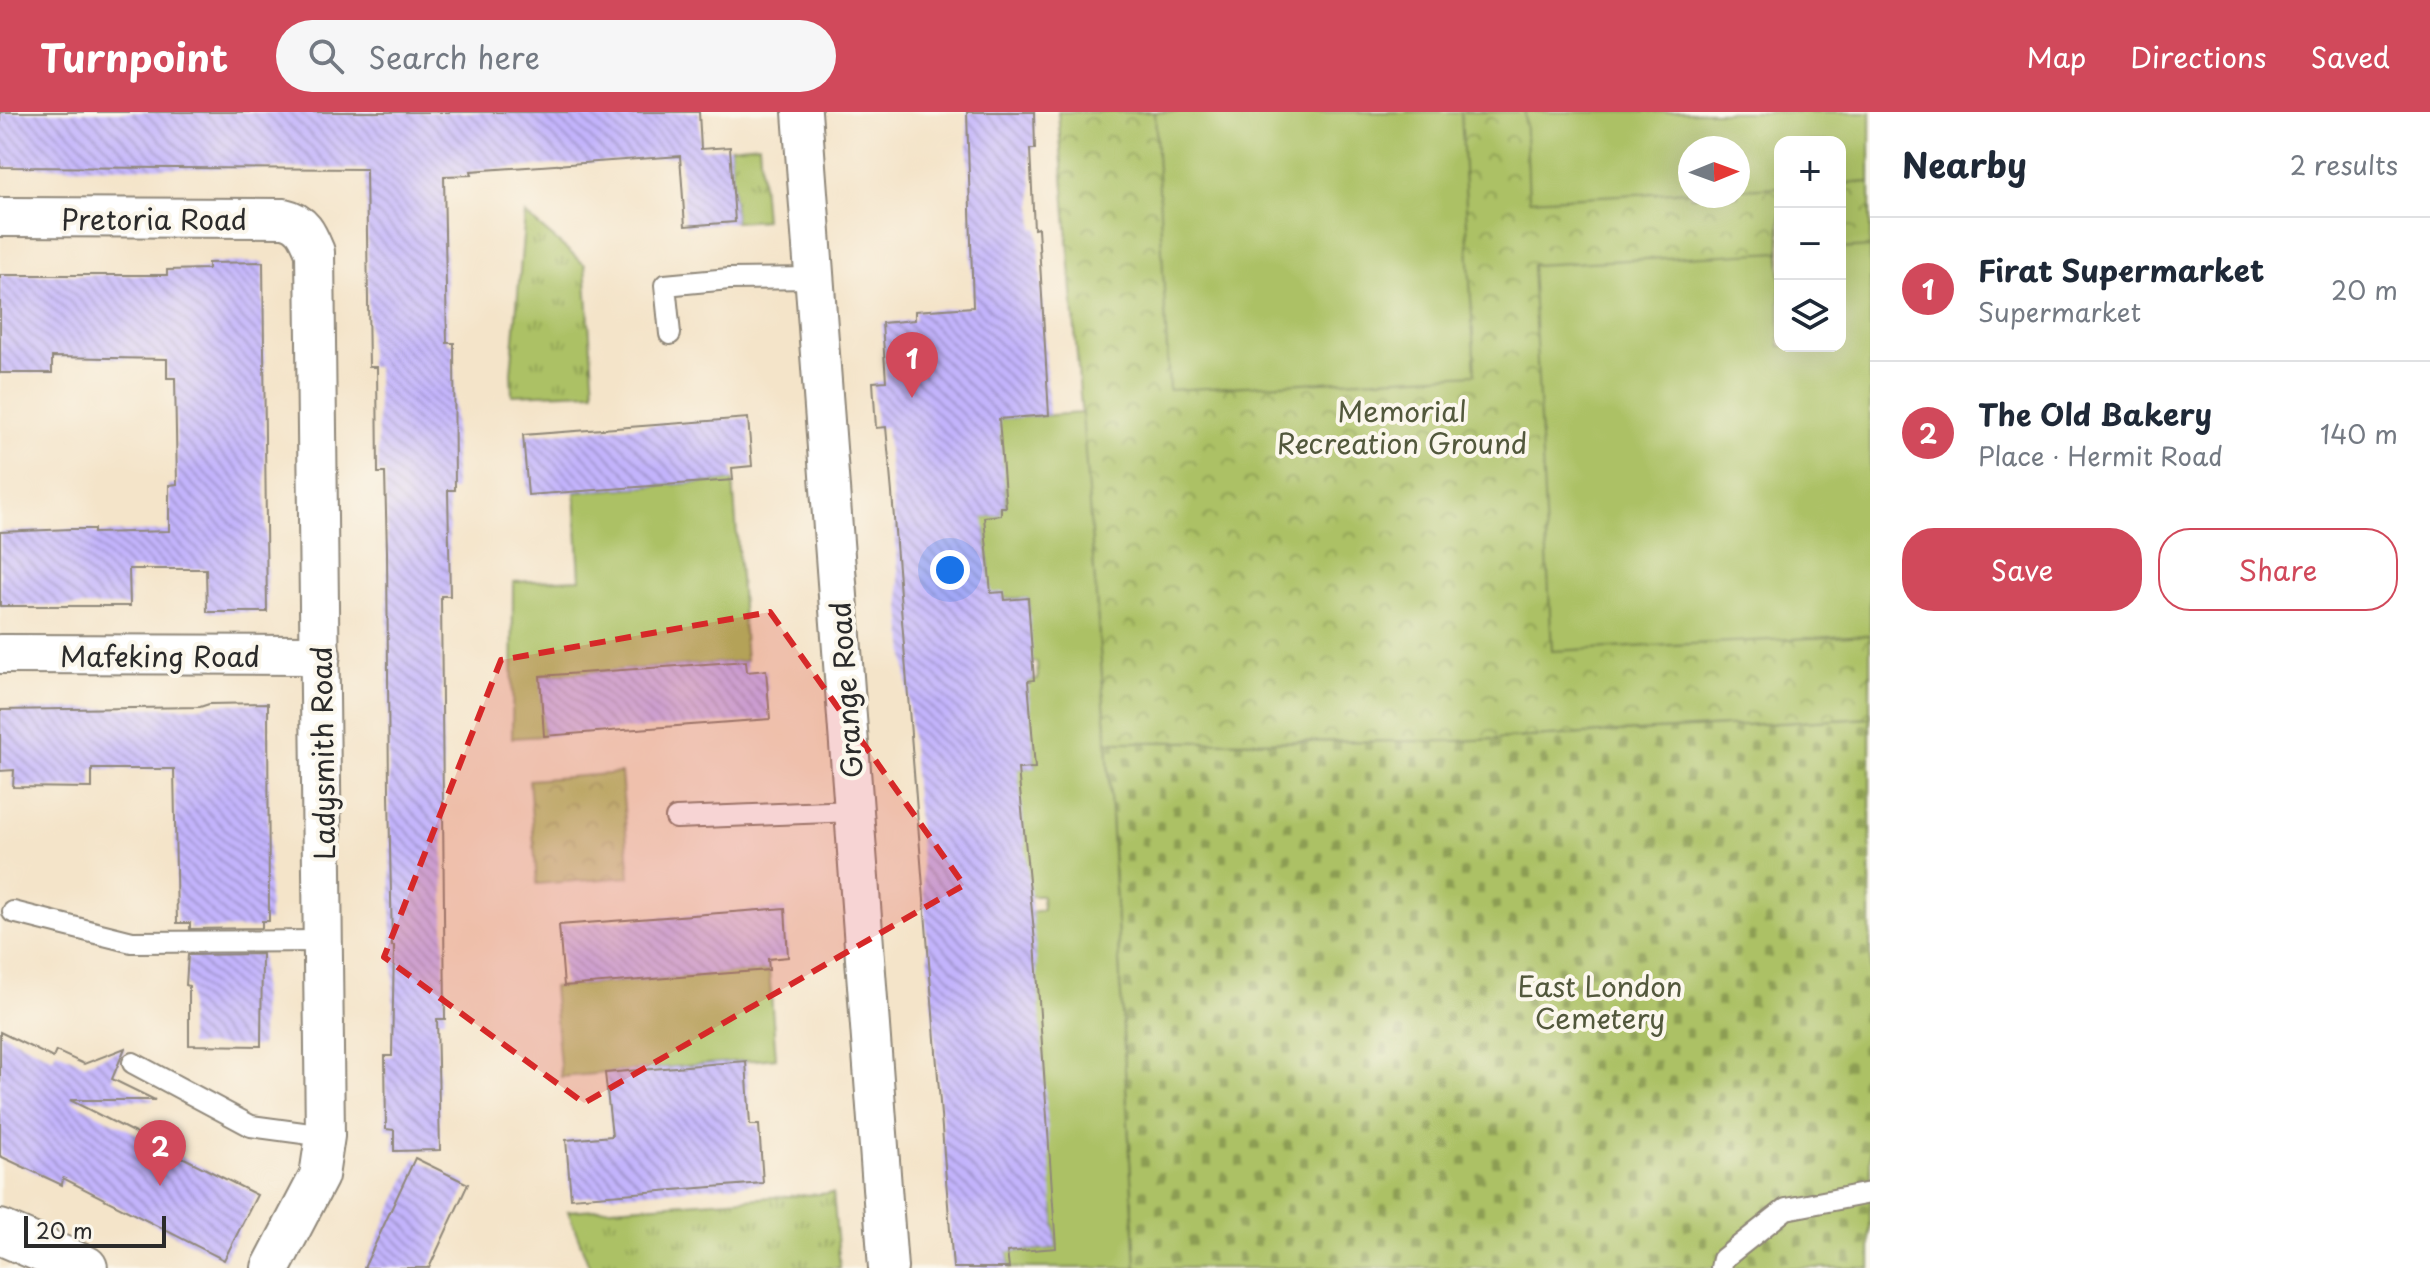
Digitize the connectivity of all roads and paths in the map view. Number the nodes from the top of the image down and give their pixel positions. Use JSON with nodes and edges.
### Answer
{"nodes":[{"id":1,"x":802,"y":112,"type":"edge"},
{"id":2,"x":0,"y":217,"type":"edge"},
{"id":3,"x":305,"y":228,"type":"joint"},
{"id":4,"x":815,"y":278,"type":"junction"},
{"id":5,"x":670,"y":334,"type":"dead end"},
{"id":6,"x":0,"y":654,"type":"edge"},
{"id":7,"x":321,"y":655,"type":"junction"},
{"id":8,"x":854,"y":811,"type":"junction"},
{"id":9,"x":676,"y":818,"type":"dead end"},
{"id":10,"x":13,"y":912,"type":"dead end"},
{"id":11,"x":324,"y":941,"type":"junction"},
{"id":12,"x":133,"y":1063,"type":"dead end"},
{"id":13,"x":325,"y":1136,"type":"junction"},
{"id":14,"x":1870,"y":1193,"type":"edge"},
{"id":15,"x":0,"y":1232,"type":"edge"},
{"id":16,"x":85,"y":1268,"type":"edge"},
{"id":17,"x":271,"y":1268,"type":"edge"},
{"id":18,"x":888,"y":1268,"type":"edge"},
{"id":19,"x":1721,"y":1268,"type":"edge"}],
"edges":[{"from":1,"to":4,"type":"street","name":"Grange Road"},
{"from":2,"to":3,"type":"street","name":"Pretoria Road"},
{"from":3,"to":7,"type":"street","name":"Ladysmith Road"},
{"from":4,"to":5,"type":"lane"},
{"from":4,"to":8,"type":"street","name":"Grange Road"},
{"from":6,"to":7,"type":"street","name":"Mafeking Road"},
{"from":7,"to":11,"type":"street","name":"Ladysmith Road"},
{"from":8,"to":9,"type":"lane"},
{"from":8,"to":18,"type":"street","name":"Grange Road"},
{"from":10,"to":11,"type":"lane"},
{"from":11,"to":13,"type":"street","name":"Ladysmith Road"},
{"from":12,"to":13,"type":"lane"},
{"from":13,"to":17,"type":"street","name":"Ladysmith Road"},
{"from":14,"to":19,"type":"lane"},
{"from":15,"to":16,"type":"street"}]}
